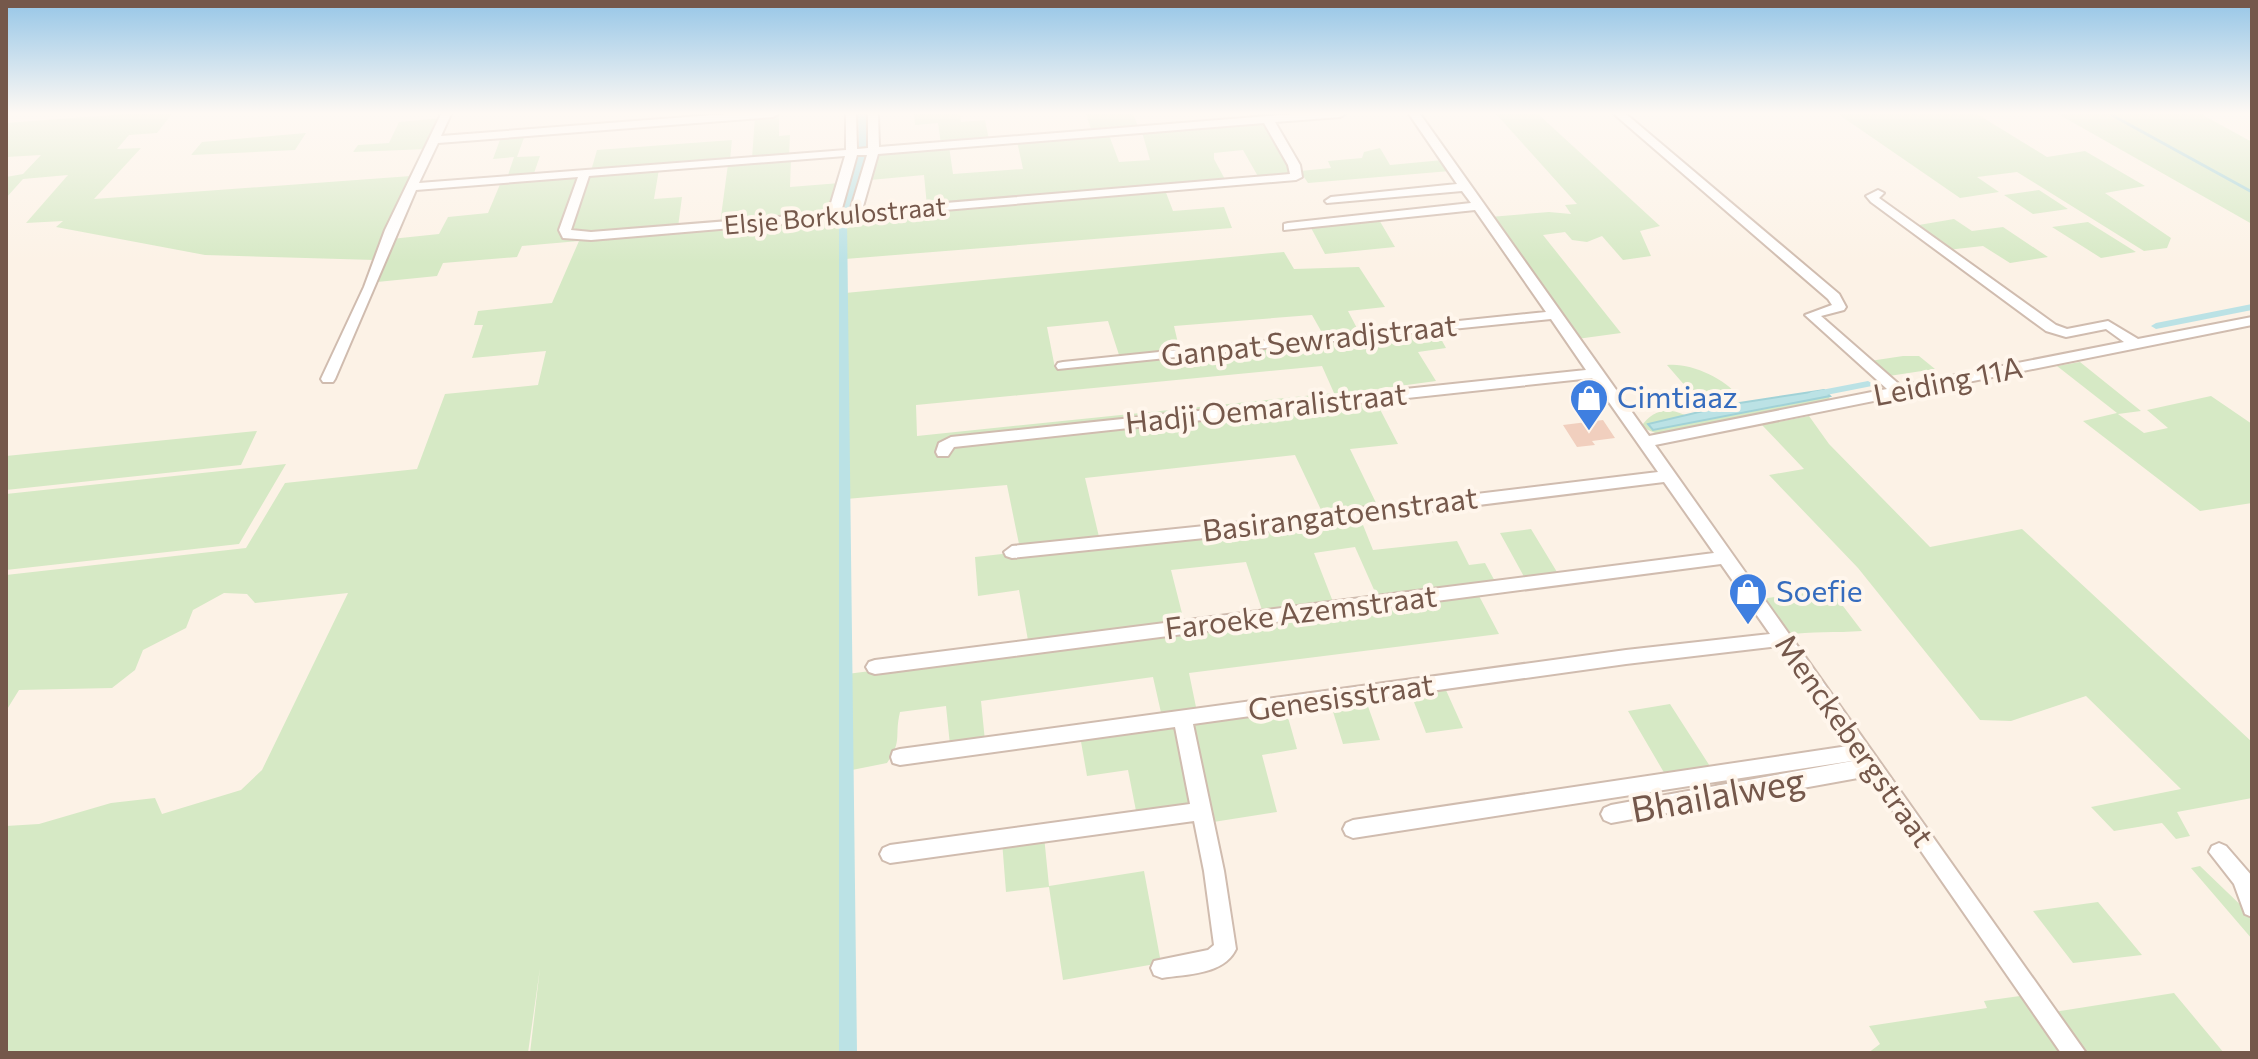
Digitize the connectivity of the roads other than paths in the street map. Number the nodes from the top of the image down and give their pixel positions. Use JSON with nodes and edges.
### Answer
{"nodes":[{"id":1,"x":423,"y":163,"type":"edge"},
{"id":2,"x":707,"y":163,"type":"edge"},
{"id":3,"x":849,"y":163,"type":"edge"},
{"id":4,"x":870,"y":163,"type":"edge"},
{"id":5,"x":1293,"y":163,"type":"edge"},
{"id":6,"x":1447,"y":163,"type":"edge"},
{"id":7,"x":1677,"y":163,"type":"edge"},
{"id":8,"x":585,"y":173,"type":"junction"},
{"id":9,"x":412,"y":187,"type":"junction"},
{"id":10,"x":1463,"y":187,"type":"junction"},
{"id":11,"x":1878,"y":193,"type":"dead end"},
{"id":12,"x":1331,"y":201,"type":"dead end"},
{"id":13,"x":1478,"y":206,"type":"junction"},
{"id":14,"x":855,"y":213,"type":"junction"},
{"id":15,"x":834,"y":214,"type":"junction"},
{"id":16,"x":1288,"y":227,"type":"dead end"},
{"id":17,"x":1555,"y":315,"type":"junction"},
{"id":18,"x":2252,"y":321,"type":"edge"},
{"id":19,"x":2084,"y":333,"type":"junction"},
{"id":20,"x":2133,"y":342,"type":"junction"},
{"id":21,"x":2106,"y":348,"type":"junction"},
{"id":22,"x":1063,"y":366,"type":"dead end"},
{"id":23,"x":1595,"y":373,"type":"junction"},
{"id":24,"x":328,"y":379,"type":"dead end"},
{"id":25,"x":1897,"y":391,"type":"junction"},
{"id":26,"x":1644,"y":442,"type":"junction"},
{"id":27,"x":943,"y":452,"type":"dead end"},
{"id":28,"x":1667,"y":476,"type":"junction"},
{"id":29,"x":1012,"y":552,"type":"dead end"},
{"id":30,"x":1726,"y":557,"type":"junction"},
{"id":31,"x":1783,"y":639,"type":"junction"},
{"id":32,"x":875,"y":667,"type":"dead end"},
{"id":33,"x":1182,"y":718,"type":"junction"},
{"id":34,"x":900,"y":757,"type":"dead end"},
{"id":35,"x":1867,"y":759,"type":"junction"},
{"id":36,"x":1201,"y":811,"type":"junction"},
{"id":37,"x":1611,"y":814,"type":"dead end"},
{"id":38,"x":1353,"y":829,"type":"dead end"},
{"id":39,"x":2219,"y":852,"type":"dead end"},
{"id":40,"x":890,"y":854,"type":"dead end"},
{"id":41,"x":2252,"y":907,"type":"edge"},
{"id":42,"x":1162,"y":968,"type":"dead end"},
{"id":43,"x":2075,"y":1053,"type":"edge"}],
"edges":[{"from":1,"to":9,"type":"street"},
{"from":2,"to":8,"type":"street"},
{"from":3,"to":15,"type":"street"},
{"from":4,"to":14,"type":"street"},
{"from":5,"to":14,"type":"street","name":"Elsje Borkulostraat"},
{"from":6,"to":10,"type":"street","name":"Menckebergstraat"},
{"from":7,"to":25,"type":"street"},
{"from":8,"to":9,"type":"street"},
{"from":8,"to":15,"type":"street","name":"Elsje Borkulostraat"},
{"from":9,"to":24,"type":"street"},
{"from":10,"to":12,"type":"street"},
{"from":10,"to":13,"type":"street","name":"Menckebergstraat"},
{"from":11,"to":19,"type":"street"},
{"from":13,"to":16,"type":"street"},
{"from":13,"to":17,"type":"street","name":"Menckebergstraat"},
{"from":14,"to":15,"type":"street","name":"Elsje Borkulostraat"},
{"from":17,"to":22,"type":"street","name":"Ganpat Sewradjstraat"},
{"from":17,"to":23,"type":"street","name":"Menckebergstraat"},
{"from":18,"to":20,"type":"street","name":"Leiding 11A"},
{"from":19,"to":20,"type":"street"},
{"from":19,"to":21,"type":"street"},
{"from":20,"to":21,"type":"street","name":"Leiding 11A"},
{"from":21,"to":25,"type":"street","name":"Leiding 11A"},
{"from":23,"to":26,"type":"street","name":"Menckebergstraat"},
{"from":23,"to":27,"type":"street","name":"Hadji Oemaralistraat"},
{"from":25,"to":26,"type":"street","name":"Leiding 11A"},
{"from":26,"to":28,"type":"street","name":"Menckebergstraat"},
{"from":28,"to":29,"type":"street","name":"Basirangatoenstraat"},
{"from":28,"to":30,"type":"street","name":"Menckebergstraat"},
{"from":30,"to":31,"type":"street","name":"Menckebergstraat"},
{"from":30,"to":32,"type":"street","name":"Faroeke Azemstraat"},
{"from":31,"to":33,"type":"street","name":"Genesisstraat"},
{"from":31,"to":35,"type":"street","name":"Menckebergstraat"},
{"from":33,"to":34,"type":"street","name":"Genesisstraat"},
{"from":33,"to":36,"type":"street"},
{"from":35,"to":37,"type":"street","name":"Bhailalweg"},
{"from":35,"to":38,"type":"street"},
{"from":35,"to":43,"type":"street","name":"Menckebergstraat"},
{"from":36,"to":40,"type":"street"},
{"from":36,"to":42,"type":"street"},
{"from":39,"to":41,"type":"street"}]}
